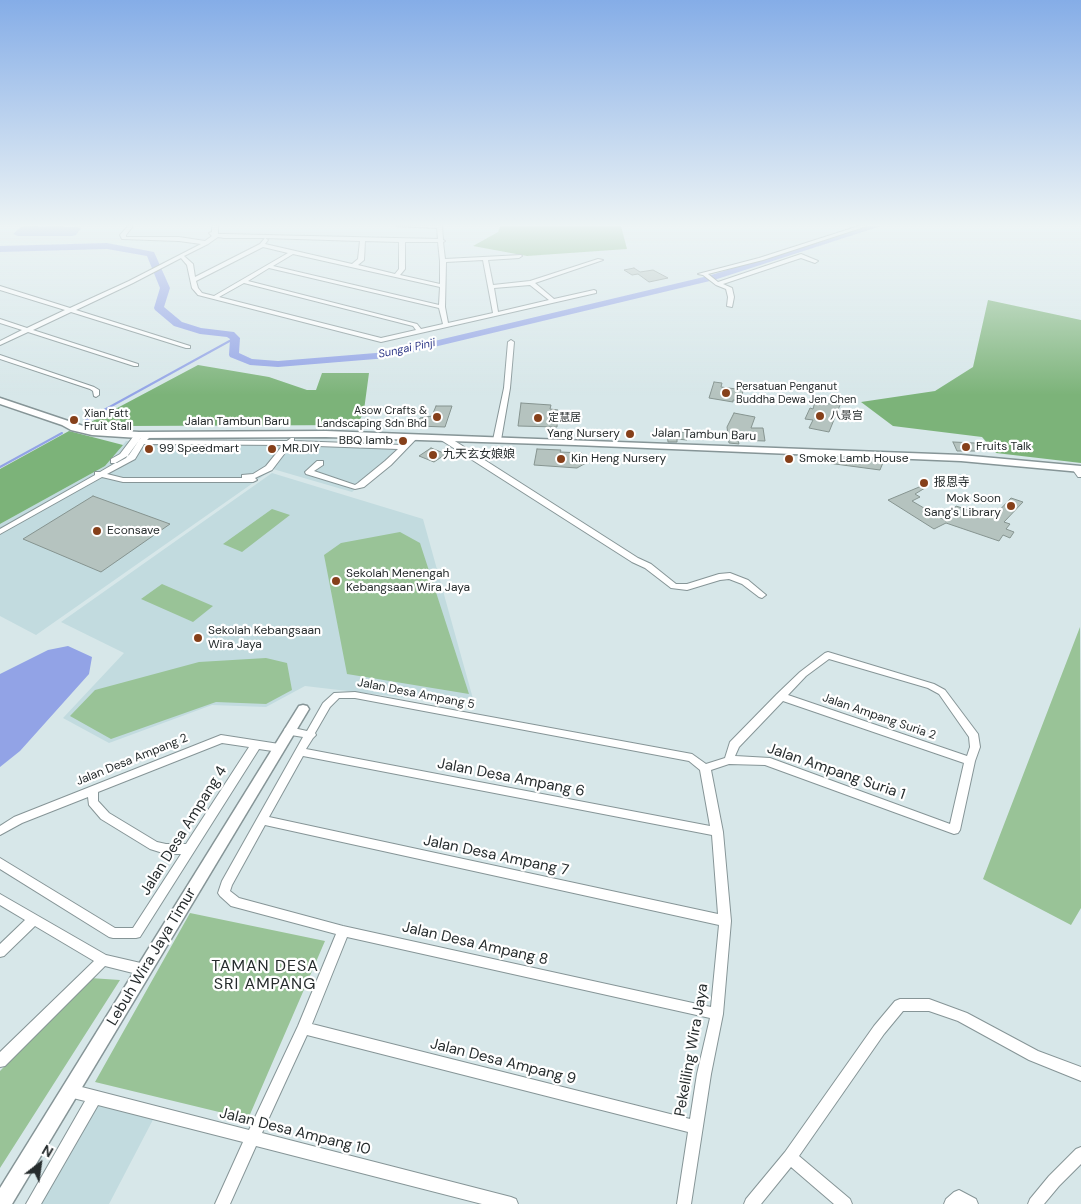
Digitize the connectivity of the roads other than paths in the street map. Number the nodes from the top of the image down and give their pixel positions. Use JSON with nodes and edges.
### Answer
{"nodes":[{"id":1,"x":130,"y":282,"type":"edge"},
{"id":2,"x":194,"y":282,"type":"edge"},
{"id":3,"x":240,"y":282,"type":"edge"},
{"id":4,"x":247,"y":282,"type":"edge"},
{"id":5,"x":337,"y":282,"type":"edge"},
{"id":6,"x":424,"y":282,"type":"edge"},
{"id":7,"x":442,"y":282,"type":"edge"},
{"id":8,"x":490,"y":282,"type":"edge"},
{"id":9,"x":536,"y":282,"type":"edge"},
{"id":10,"x":718,"y":282,"type":"edge"},
{"id":11,"x":531,"y":284,"type":"junction"},
{"id":12,"x":442,"y":286,"type":"junction"},
{"id":13,"x":491,"y":287,"type":"junction"},
{"id":14,"x":0,"y":288,"type":"edge"},
{"id":15,"x":594,"y":292,"type":"dead end"},
{"id":16,"x":214,"y":298,"type":"junction"},
{"id":17,"x":554,"y":302,"type":"junction"},
{"id":18,"x":730,"y":306,"type":"dead end"},
{"id":19,"x":442,"y":307,"type":"junction"},
{"id":20,"x":72,"y":310,"type":"junction"},
{"id":21,"x":496,"y":315,"type":"junction"},
{"id":22,"x":0,"y":321,"type":"edge"},
{"id":23,"x":446,"y":326,"type":"junction"},
{"id":24,"x":27,"y":330,"type":"junction"},
{"id":25,"x":420,"y":331,"type":"junction"},
{"id":26,"x":511,"y":342,"type":"dead end"},
{"id":27,"x":0,"y":343,"type":"edge"},
{"id":28,"x":188,"y":347,"type":"dead end"},
{"id":29,"x":0,"y":357,"type":"edge"},
{"id":30,"x":136,"y":365,"type":"dead end"},
{"id":31,"x":507,"y":388,"type":"joint"},
{"id":32,"x":96,"y":395,"type":"dead end"},
{"id":33,"x":0,"y":401,"type":"edge"},
{"id":34,"x":66,"y":423,"type":"junction"},
{"id":35,"x":89,"y":427,"type":"junction"},
{"id":36,"x":179,"y":430,"type":"junction"},
{"id":37,"x":110,"y":433,"type":"junction"},
{"id":38,"x":269,"y":434,"type":"junction"},
{"id":39,"x":326,"y":434,"type":"junction"},
{"id":40,"x":306,"y":435,"type":"junction"},
{"id":41,"x":143,"y":437,"type":"junction"},
{"id":42,"x":414,"y":437,"type":"junction"},
{"id":43,"x":444,"y":438,"type":"junction"},
{"id":44,"x":497,"y":440,"type":"junction"},
{"id":45,"x":288,"y":442,"type":"junction"},
{"id":46,"x":130,"y":446,"type":"junction"},
{"id":47,"x":403,"y":447,"type":"junction"},
{"id":48,"x":320,"y":463,"type":"dead end"},
{"id":49,"x":1079,"y":471,"type":"edge"},
{"id":50,"x":102,"y":472,"type":"junction"},
{"id":51,"x":237,"y":479,"type":"junction"},
{"id":52,"x":253,"y":480,"type":"dead end"},
{"id":53,"x":0,"y":532,"type":"edge"},
{"id":54,"x":762,"y":595,"type":"dead end"},
{"id":55,"x":780,"y":696,"type":"junction"},
{"id":56,"x":303,"y":709,"type":"dead end"},
{"id":57,"x":289,"y":731,"type":"junction"},
{"id":58,"x":311,"y":735,"type":"junction"},
{"id":59,"x":256,"y":744,"type":"junction"},
{"id":60,"x":279,"y":748,"type":"junction"},
{"id":61,"x":301,"y":752,"type":"junction"},
{"id":62,"x":692,"y":758,"type":"joint"},
{"id":63,"x":729,"y":760,"type":"junction"},
{"id":64,"x":970,"y":761,"type":"junction"},
{"id":65,"x":705,"y":768,"type":"junction"},
{"id":66,"x":94,"y":790,"type":"junction"},
{"id":67,"x":261,"y":820,"type":"junction"},
{"id":68,"x":954,"y":830,"type":"joint"},
{"id":69,"x":0,"y":831,"type":"edge"},
{"id":70,"x":716,"y":832,"type":"junction"},
{"id":71,"x":190,"y":849,"type":"junction"},
{"id":72,"x":0,"y":863,"type":"edge"},
{"id":73,"x":227,"y":897,"type":"joint"},
{"id":74,"x":0,"y":899,"type":"edge"},
{"id":75,"x":33,"y":920,"type":"junction"},
{"id":76,"x":725,"y":921,"type":"junction"},
{"id":77,"x":343,"y":931,"type":"junction"},
{"id":78,"x":0,"y":952,"type":"edge"},
{"id":79,"x":103,"y":960,"type":"junction"},
{"id":80,"x":145,"y":970,"type":"junction"},
{"id":81,"x":718,"y":1014,"type":"junction"},
{"id":82,"x":304,"y":1028,"type":"junction"},
{"id":83,"x":0,"y":1062,"type":"edge"},
{"id":84,"x":1081,"y":1074,"type":"edge"},
{"id":85,"x":70,"y":1091,"type":"junction"},
{"id":86,"x":95,"y":1097,"type":"junction"},
{"id":87,"x":695,"y":1127,"type":"junction"},
{"id":88,"x":253,"y":1138,"type":"junction"},
{"id":89,"x":1081,"y":1154,"type":"edge"},
{"id":90,"x":790,"y":1157,"type":"junction"},
{"id":91,"x":7,"y":1181,"type":"edge"},
{"id":92,"x":1,"y":1204,"type":"edge"},
{"id":93,"x":33,"y":1204,"type":"edge"},
{"id":94,"x":222,"y":1204,"type":"edge"},
{"id":95,"x":511,"y":1204,"type":"edge"},
{"id":96,"x":684,"y":1204,"type":"edge"},
{"id":97,"x":751,"y":1204,"type":"edge"},
{"id":98,"x":844,"y":1204,"type":"edge"},
{"id":99,"x":951,"y":1204,"type":"edge"},
{"id":100,"x":970,"y":1204,"type":"edge"},
{"id":101,"x":1035,"y":1204,"type":"edge"}],
"edges":[{"from":1,"to":20,"type":"street"},
{"from":2,"to":16,"type":"street"},
{"from":3,"to":16,"type":"street"},
{"from":4,"to":25,"type":"street"},
{"from":5,"to":19,"type":"street"},
{"from":6,"to":12,"type":"street"},
{"from":7,"to":12,"type":"street"},
{"from":8,"to":13,"type":"street"},
{"from":9,"to":11,"type":"street"},
{"from":10,"to":18,"type":"street"},
{"from":11,"to":13,"type":"street"},
{"from":11,"to":17,"type":"street"},
{"from":12,"to":19,"type":"street"},
{"from":13,"to":21,"type":"street"},
{"from":14,"to":20,"type":"street"},
{"from":15,"to":17,"type":"street"},
{"from":16,"to":25,"type":"street"},
{"from":17,"to":21,"type":"street"},
{"from":19,"to":23,"type":"street"},
{"from":20,"to":24,"type":"street"},
{"from":20,"to":28,"type":"street"},
{"from":21,"to":23,"type":"street"},
{"from":22,"to":24,"type":"street"},
{"from":23,"to":25,"type":"street"},
{"from":24,"to":27,"type":"street"},
{"from":24,"to":30,"type":"street"},
{"from":26,"to":31,"type":"street"},
{"from":29,"to":32,"type":"street"},
{"from":31,"to":44,"type":"street"},
{"from":33,"to":34,"type":"main road"},
{"from":34,"to":35,"type":"main road"},
{"from":34,"to":37,"type":"main road"},
{"from":35,"to":36,"type":"main road"},
{"from":35,"to":41,"type":"main road"},
{"from":36,"to":39,"type":"main road","name":"Jalan Tambun Baru"},
{"from":36,"to":41,"type":"main road"},
{"from":37,"to":41,"type":"main road"},
{"from":37,"to":46,"type":"main road"},
{"from":38,"to":40,"type":"main road","name":"Jalan Tambun Baru"},
{"from":38,"to":41,"type":"main road","name":"Jalan Tambun Baru"},
{"from":38,"to":45,"type":"street"},
{"from":39,"to":40,"type":"main road","name":"Jalan Tambun Baru"},
{"from":39,"to":42,"type":"main road","name":"Jalan Tambun Baru"},
{"from":40,"to":45,"type":"street"},
{"from":41,"to":45,"type":"street"},
{"from":41,"to":46,"type":"street"},
{"from":41,"to":50,"type":"street"},
{"from":42,"to":43,"type":"main road","name":"Jalan Tambun Baru"},
{"from":42,"to":47,"type":"street"},
{"from":43,"to":44,"type":"main road","name":"Jalan Tambun Baru"},
{"from":43,"to":54,"type":"street"},
{"from":44,"to":49,"type":"main road","name":"Jalan Tambun Baru"},
{"from":45,"to":47,"type":"street"},
{"from":45,"to":51,"type":"street"},
{"from":46,"to":50,"type":"street"},
{"from":47,"to":48,"type":"street"},
{"from":50,"to":51,"type":"street"},
{"from":50,"to":53,"type":"street"},
{"from":51,"to":52,"type":"street"},
{"from":55,"to":63,"type":"street"},
{"from":55,"to":64,"type":"street","name":"Jalan Ampang Suria 2"},
{"from":55,"to":64,"type":"street"},
{"from":56,"to":57,"type":"street","name":"Lebuh Wira Jaya Timur"},
{"from":57,"to":58,"type":"street"},
{"from":57,"to":60,"type":"street","name":"Lebuh Wira Jaya Timur"},
{"from":58,"to":61,"type":"street","name":"Jalan Desa Ampang 5"},
{"from":58,"to":62,"type":"street","name":"Jalan Desa Ampang 5"},
{"from":59,"to":60,"type":"street","name":"Jalan Desa Ampang 2"},
{"from":59,"to":66,"type":"street","name":"Jalan Desa Ampang 2"},
{"from":59,"to":71,"type":"street","name":"Jalan Desa Ampang 4"},
{"from":60,"to":80,"type":"street","name":"Lebuh Wira Jaya Timur"},
{"from":61,"to":67,"type":"street","name":"Jalan Desa Ampang 5"},
{"from":61,"to":70,"type":"street","name":"Jalan Desa Ampang 6"},
{"from":62,"to":65,"type":"street"},
{"from":63,"to":65,"type":"street","name":"Jalan Ampang Suria 1"},
{"from":63,"to":68,"type":"street","name":"Jalan Ampang Suria 1"},
{"from":64,"to":68,"type":"street"},
{"from":65,"to":70,"type":"street","name":"Pekeliling Wira Jaya"},
{"from":66,"to":69,"type":"street","name":"Jalan Desa Ampang 2"},
{"from":66,"to":71,"type":"street"},
{"from":67,"to":73,"type":"street","name":"Jalan Desa Ampang 5"},
{"from":67,"to":76,"type":"street","name":"Jalan Desa Ampang 7"},
{"from":70,"to":76,"type":"street","name":"Pekeliling Wira Jaya"},
{"from":71,"to":72,"type":"street","name":"Jalan Desa Ampang 4"},
{"from":73,"to":77,"type":"street","name":"Jalan Desa Ampang 8"},
{"from":74,"to":75,"type":"street"},
{"from":75,"to":78,"type":"street"},
{"from":75,"to":79,"type":"street"},
{"from":76,"to":81,"type":"street","name":"Pekeliling Wira Jaya"},
{"from":77,"to":81,"type":"street","name":"Jalan Desa Ampang 8"},
{"from":77,"to":82,"type":"street"},
{"from":79,"to":80,"type":"street"},
{"from":79,"to":83,"type":"street"},
{"from":80,"to":85,"type":"street","name":"Lebuh Wira Jaya Timur"},
{"from":81,"to":87,"type":"street","name":"Pekeliling Wira Jaya"},
{"from":82,"to":87,"type":"street","name":"Jalan Desa Ampang 9"},
{"from":82,"to":88,"type":"street"},
{"from":84,"to":90,"type":"street"},
{"from":85,"to":86,"type":"street","name":"Jalan Desa Ampang 10"},
{"from":85,"to":91,"type":"street","name":"Lebuh Wira Jaya Timur"},
{"from":86,"to":88,"type":"street","name":"Jalan Desa Ampang 10"},
{"from":86,"to":93,"type":"street"},
{"from":87,"to":96,"type":"street","name":"Pekeliling Wira Jaya"},
{"from":88,"to":94,"type":"street"},
{"from":88,"to":95,"type":"street","name":"Jalan Desa Ampang 10"},
{"from":89,"to":101,"type":"street"},
{"from":90,"to":97,"type":"street"},
{"from":90,"to":98,"type":"street"},
{"from":91,"to":92,"type":"street","name":"Lebuh Wira Jaya Timur"},
{"from":99,"to":100,"type":"street"}]}
